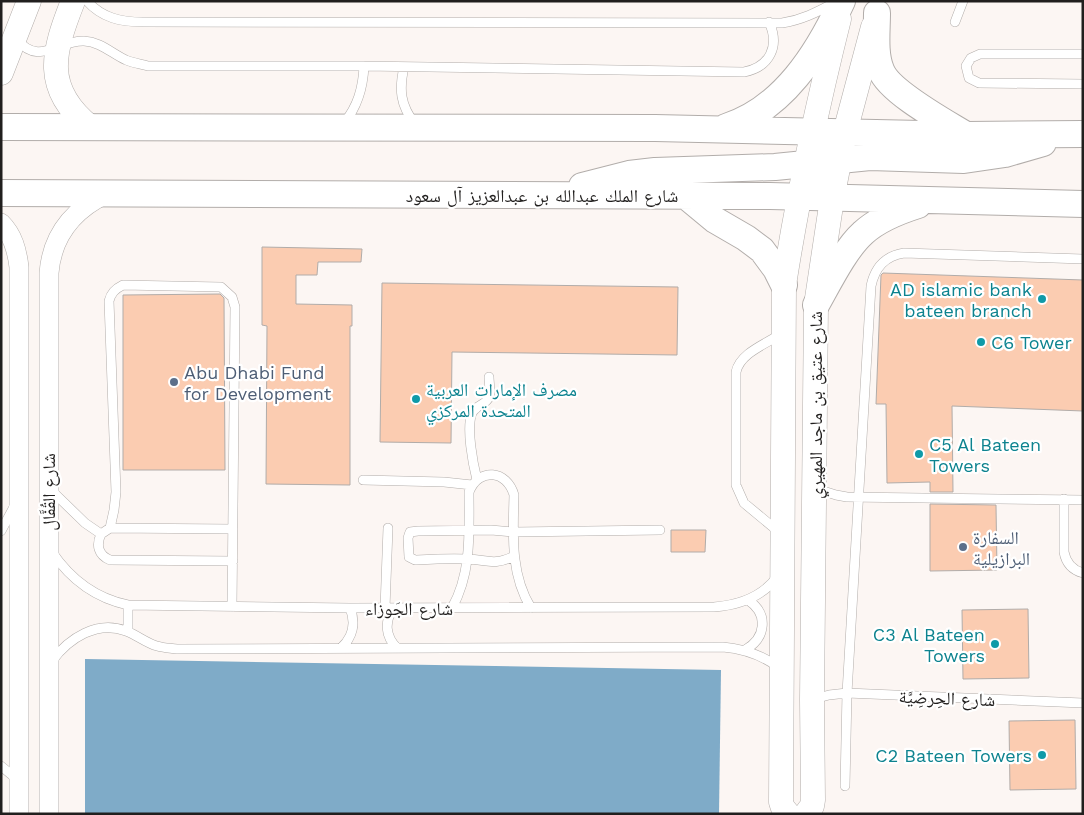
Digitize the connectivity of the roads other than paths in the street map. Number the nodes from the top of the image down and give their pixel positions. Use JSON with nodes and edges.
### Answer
{"nodes":[{"id":1,"x":29,"y":1,"type":"edge"},
{"id":2,"x":73,"y":1,"type":"edge"},
{"id":3,"x":87,"y":1,"type":"edge"},
{"id":4,"x":836,"y":1,"type":"edge"},
{"id":5,"x":843,"y":1,"type":"edge"},
{"id":6,"x":962,"y":1,"type":"edge"},
{"id":7,"x":879,"y":7,"type":"edge"},
{"id":8,"x":768,"y":22,"type":"junction"},
{"id":9,"x":955,"y":22,"type":"dead end"},
{"id":10,"x":16,"y":36,"type":"junction"},
{"id":11,"x":57,"y":48,"type":"junction"},
{"id":12,"x":1083,"y":54,"type":"edge"},
{"id":13,"x":364,"y":66,"type":"junction"},
{"id":14,"x":404,"y":67,"type":"junction"},
{"id":15,"x":1,"y":73,"type":"edge"},
{"id":16,"x":1083,"y":84,"type":"edge"},
{"id":17,"x":1,"y":127,"type":"edge"},
{"id":18,"x":90,"y":127,"type":"junction"},
{"id":19,"x":340,"y":128,"type":"junction"},
{"id":20,"x":418,"y":128,"type":"junction"},
{"id":21,"x":712,"y":130,"type":"junction"},
{"id":22,"x":812,"y":132,"type":"junction"},
{"id":23,"x":845,"y":132,"type":"junction"},
{"id":24,"x":1073,"y":134,"type":"edge"},
{"id":25,"x":966,"y":135,"type":"junction"},
{"id":26,"x":840,"y":160,"type":"junction"},
{"id":27,"x":805,"y":164,"type":"junction"},
{"id":28,"x":1,"y":194,"type":"edge"},
{"id":29,"x":106,"y":194,"type":"junction"},
{"id":30,"x":558,"y":195,"type":"junction"},
{"id":31,"x":686,"y":196,"type":"junction"},
{"id":32,"x":799,"y":198,"type":"junction"},
{"id":33,"x":832,"y":199,"type":"junction"},
{"id":34,"x":930,"y":201,"type":"junction"},
{"id":35,"x":1082,"y":204,"type":"edge"},
{"id":36,"x":1,"y":222,"type":"edge"},
{"id":37,"x":1083,"y":259,"type":"edge"},
{"id":38,"x":18,"y":276,"type":"junction"},
{"id":39,"x":49,"y":282,"type":"junction"},
{"id":40,"x":784,"y":285,"type":"junction"},
{"id":41,"x":816,"y":305,"type":"junction"},
{"id":42,"x":784,"y":333,"type":"junction"},
{"id":43,"x":489,"y":378,"type":"dead end"},
{"id":44,"x":10,"y":435,"type":"edge"},
{"id":45,"x":363,"y":480,"type":"dead end"},
{"id":46,"x":474,"y":483,"type":"junction"},
{"id":47,"x":48,"y":487,"type":"junction"},
{"id":48,"x":815,"y":488,"type":"junction"},
{"id":49,"x":18,"y":498,"type":"junction"},
{"id":50,"x":859,"y":498,"type":"junction"},
{"id":51,"x":1064,"y":500,"type":"junction"},
{"id":52,"x":1083,"y":500,"type":"edge"},
{"id":53,"x":110,"y":528,"type":"junction"},
{"id":54,"x":388,"y":528,"type":"dead end"},
{"id":55,"x":233,"y":529,"type":"junction"},
{"id":56,"x":660,"y":530,"type":"dead end"},
{"id":57,"x":1,"y":531,"type":"edge"},
{"id":58,"x":468,"y":531,"type":"junction"},
{"id":59,"x":514,"y":532,"type":"junction"},
{"id":60,"x":101,"y":534,"type":"junction"},
{"id":61,"x":782,"y":535,"type":"junction"},
{"id":62,"x":48,"y":545,"type":"junction"},
{"id":63,"x":514,"y":556,"type":"junction"},
{"id":64,"x":467,"y":559,"type":"junction"},
{"id":65,"x":233,"y":561,"type":"junction"},
{"id":66,"x":782,"y":571,"type":"junction"},
{"id":67,"x":1083,"y":573,"type":"edge"},
{"id":68,"x":748,"y":600,"type":"junction"},
{"id":69,"x":128,"y":605,"type":"junction"},
{"id":70,"x":232,"y":606,"type":"junction"},
{"id":71,"x":350,"y":608,"type":"junction"},
{"id":72,"x":390,"y":608,"type":"junction"},
{"id":73,"x":452,"y":608,"type":"junction"},
{"id":74,"x":531,"y":608,"type":"junction"},
{"id":75,"x":128,"y":632,"type":"junction"},
{"id":76,"x":341,"y":648,"type":"junction"},
{"id":77,"x":397,"y":648,"type":"junction"},
{"id":78,"x":745,"y":650,"type":"junction"},
{"id":79,"x":48,"y":667,"type":"junction"},
{"id":80,"x":782,"y":670,"type":"junction"},
{"id":81,"x":847,"y":693,"type":"junction"},
{"id":82,"x":812,"y":700,"type":"junction"},
{"id":83,"x":1083,"y":703,"type":"edge"},
{"id":84,"x":1,"y":766,"type":"edge"},
{"id":85,"x":19,"y":780,"type":"junction"},
{"id":86,"x":845,"y":786,"type":"dead end"},
{"id":87,"x":813,"y":811,"type":"edge"},
{"id":88,"x":19,"y":814,"type":"edge"},
{"id":89,"x":49,"y":814,"type":"edge"},
{"id":90,"x":788,"y":814,"type":"edge"}],
"edges":[{"from":1,"to":10,"type":"street"},
{"from":2,"to":11,"type":"street"},
{"from":3,"to":8,"type":"lane"},
{"from":4,"to":8,"type":"lane"},
{"from":5,"to":21,"type":"main road"},
{"from":5,"to":22,"type":"street","name":"شارع عتيق بن ماجد المهيري"},
{"from":6,"to":9,"type":"lane"},
{"from":7,"to":23,"type":"street","name":"شارع عتيق بن ماجد المهيري"},
{"from":7,"to":25,"type":"main road"},
{"from":8,"to":14,"type":"lane"},
{"from":10,"to":11,"type":"lane"},
{"from":10,"to":15,"type":"street"},
{"from":11,"to":13,"type":"lane"},
{"from":11,"to":18,"type":"street"},
{"from":12,"to":16,"type":"lane"},
{"from":13,"to":14,"type":"lane"},
{"from":13,"to":19,"type":"lane"},
{"from":14,"to":20,"type":"lane"},
{"from":17,"to":18,"type":"main road"},
{"from":18,"to":19,"type":"main road"},
{"from":19,"to":20,"type":"main road"},
{"from":20,"to":21,"type":"main road"},
{"from":21,"to":22,"type":"main road"},
{"from":22,"to":23,"type":"main road"},
{"from":22,"to":27,"type":"street","name":"شارع عتيق بن ماجد المهيري"},
{"from":23,"to":25,"type":"main road"},
{"from":23,"to":26,"type":"street","name":"شارع عتيق بن ماجد المهيري"},
{"from":23,"to":27,"type":"main road"},
{"from":24,"to":25,"type":"main road"},
{"from":24,"to":26,"type":"main road"},
{"from":26,"to":32,"type":"main road"},
{"from":26,"to":33,"type":"street","name":"شارع عتيق بن ماجد المهيري"},
{"from":27,"to":30,"type":"main road"},
{"from":27,"to":32,"type":"street","name":"شارع عتيق بن ماجد المهيري"},
{"from":28,"to":29,"type":"main road","name":"شارع الملك عبدالله بن عبدالعزيز آل سعود"},
{"from":29,"to":30,"type":"main road","name":"شارع الملك عبدالله بن عبدالعزيز آل سعود"},
{"from":29,"to":39,"type":"street","name":"شارع القُفَّال"},
{"from":30,"to":31,"type":"main road","name":"شارع الملك عبدالله بن عبدالعزيز آل سعود"},
{"from":31,"to":32,"type":"main road","name":"شارع الملك عبدالله بن عبدالعزيز آل سعود"},
{"from":31,"to":40,"type":"main road"},
{"from":32,"to":33,"type":"main road","name":"شارع الملك عبدالله بن عبدالعزيز آل سعود"},
{"from":32,"to":40,"type":"street","name":"شارع عتيق بن ماجد المهيري"},
{"from":33,"to":34,"type":"main road","name":"شارع الملك عبدالله بن عبدالعزيز آل سعود"},
{"from":33,"to":41,"type":"street","name":"شارع عتيق بن ماجد المهيري"},
{"from":34,"to":35,"type":"main road","name":"شارع الملك عبدالله بن عبدالعزيز آل سعود"},
{"from":34,"to":41,"type":"main road"},
{"from":36,"to":38,"type":"street","name":"شارع القُفَّال"},
{"from":37,"to":50,"type":"lane"},
{"from":38,"to":39,"type":"street"},
{"from":38,"to":44,"type":"street","name":"شارع القُفَّال"},
{"from":39,"to":47,"type":"street","name":"شارع القُفَّال"},
{"from":40,"to":42,"type":"street","name":"شارع عتيق بن ماجد المهيري"},
{"from":41,"to":48,"type":"street","name":"شارع عتيق بن ماجد المهيري"},
{"from":42,"to":61,"type":"street","name":"شارع عتيق بن ماجد المهيري"},
{"from":42,"to":61,"type":"lane"},
{"from":43,"to":46,"type":"lane"},
{"from":44,"to":49,"type":"street","name":"شارع القُفَّال"},
{"from":45,"to":46,"type":"lane"},
{"from":46,"to":58,"type":"lane"},
{"from":46,"to":59,"type":"lane"},
{"from":47,"to":60,"type":"lane"},
{"from":47,"to":62,"type":"street","name":"شارع القُفَّال"},
{"from":48,"to":50,"type":"lane"},
{"from":48,"to":82,"type":"street","name":"شارع عتيق بن ماجد المهيري"},
{"from":49,"to":57,"type":"lane"},
{"from":49,"to":85,"type":"street","name":"شارع القُفَّال"},
{"from":50,"to":51,"type":"lane"},
{"from":50,"to":81,"type":"lane"},
{"from":51,"to":52,"type":"lane"},
{"from":51,"to":67,"type":"lane"},
{"from":53,"to":55,"type":"lane"},
{"from":53,"to":55,"type":"lane"},
{"from":53,"to":60,"type":"lane"},
{"from":54,"to":72,"type":"lane"},
{"from":55,"to":65,"type":"lane"},
{"from":56,"to":59,"type":"lane"},
{"from":58,"to":59,"type":"lane"},
{"from":58,"to":64,"type":"lane"},
{"from":58,"to":64,"type":"lane"},
{"from":59,"to":63,"type":"lane"},
{"from":60,"to":65,"type":"lane"},
{"from":61,"to":66,"type":"street","name":"شارع عتيق بن ماجد المهيري"},
{"from":62,"to":69,"type":"lane","name":"شارع الجَوزاء"},
{"from":62,"to":79,"type":"street","name":"شارع القُفَّال"},
{"from":63,"to":64,"type":"lane"},
{"from":63,"to":74,"type":"lane"},
{"from":64,"to":73,"type":"lane"},
{"from":65,"to":70,"type":"lane"},
{"from":66,"to":68,"type":"lane","name":"شارع الجَوزاء"},
{"from":66,"to":80,"type":"street","name":"شارع عتيق بن ماجد المهيري"},
{"from":68,"to":74,"type":"lane","name":"شارع الجَوزاء"},
{"from":68,"to":78,"type":"lane"},
{"from":69,"to":70,"type":"lane","name":"شارع الجَوزاء"},
{"from":69,"to":75,"type":"lane"},
{"from":70,"to":71,"type":"lane","name":"شارع الجَوزاء"},
{"from":71,"to":72,"type":"lane","name":"شارع الجَوزاء"},
{"from":71,"to":76,"type":"lane"},
{"from":72,"to":73,"type":"lane","name":"شارع الجَوزاء"},
{"from":72,"to":77,"type":"lane"},
{"from":73,"to":74,"type":"lane","name":"شارع الجَوزاء"},
{"from":75,"to":76,"type":"lane"},
{"from":75,"to":79,"type":"lane"},
{"from":76,"to":77,"type":"lane"},
{"from":77,"to":78,"type":"lane"},
{"from":78,"to":80,"type":"lane"},
{"from":79,"to":89,"type":"street","name":"شارع القُفَّال"},
{"from":80,"to":90,"type":"street","name":"شارع عتيق بن ماجد المهيري"},
{"from":81,"to":82,"type":"lane","name":"شارع الحِرضِيَّة"},
{"from":81,"to":83,"type":"lane","name":"شارع الحِرضِيَّة"},
{"from":81,"to":86,"type":"lane"},
{"from":82,"to":87,"type":"street","name":"شارع عتيق بن ماجد المهيري"},
{"from":84,"to":85,"type":"lane"},
{"from":85,"to":88,"type":"street","name":"شارع القُفَّال"}]}
